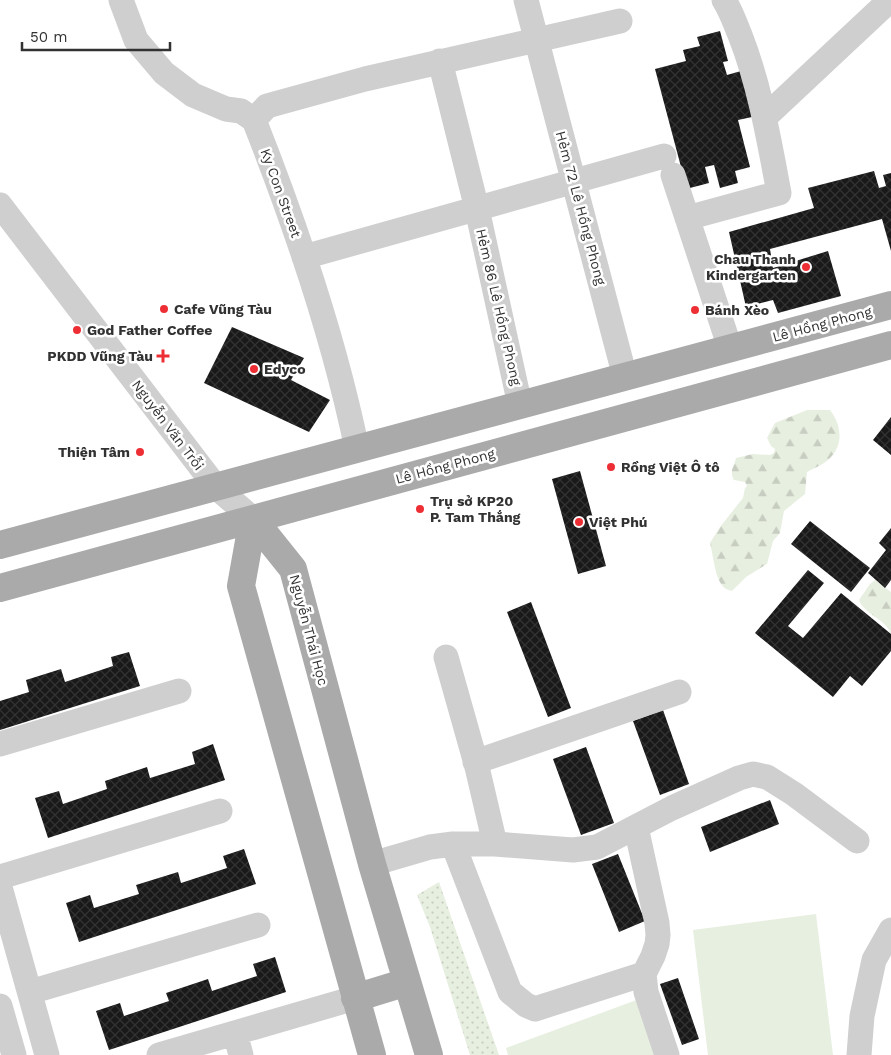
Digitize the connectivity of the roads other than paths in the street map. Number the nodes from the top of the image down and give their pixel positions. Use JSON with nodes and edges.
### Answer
{"nodes":[{"id":1,"x":121,"y":0,"type":"edge"},
{"id":2,"x":526,"y":0,"type":"edge"},
{"id":3,"x":724,"y":0,"type":"edge"},
{"id":4,"x":890,"y":0,"type":"edge"},
{"id":5,"x":620,"y":21,"type":"dead end"},
{"id":6,"x":536,"y":39,"type":"junction"},
{"id":7,"x":440,"y":61,"type":"junction"},
{"id":8,"x":765,"y":117,"type":"junction"},
{"id":9,"x":254,"y":120,"type":"junction"},
{"id":10,"x":574,"y":182,"type":"junction"},
{"id":11,"x":0,"y":205,"type":"edge"},
{"id":12,"x":477,"y":209,"type":"junction"},
{"id":13,"x":687,"y":218,"type":"junction"},
{"id":14,"x":304,"y":258,"type":"junction"},
{"id":15,"x":891,"y":305,"type":"edge"},
{"id":16,"x":891,"y":345,"type":"edge"},
{"id":17,"x":720,"y":351,"type":"junction"},
{"id":18,"x":625,"y":377,"type":"junction"},
{"id":19,"x":722,"y":391,"type":"junction"},
{"id":20,"x":520,"y":405,"type":"junction"},
{"id":21,"x":358,"y":449,"type":"junction"},
{"id":22,"x":301,"y":464,"type":"junction"},
{"id":23,"x":216,"y":487,"type":"junction"},
{"id":24,"x":311,"y":503,"type":"junction"},
{"id":25,"x":252,"y":519,"type":"junction"},
{"id":26,"x":0,"y":545,"type":"edge"},
{"id":27,"x":0,"y":588,"type":"edge"},
{"id":28,"x":446,"y":657,"type":"dead end"},
{"id":29,"x":179,"y":691,"type":"dead end"},
{"id":30,"x":679,"y":692,"type":"dead end"},
{"id":31,"x":0,"y":744,"type":"edge"},
{"id":32,"x":475,"y":762,"type":"junction"},
{"id":33,"x":220,"y":810,"type":"dead end"},
{"id":34,"x":636,"y":827,"type":"junction"},
{"id":35,"x":858,"y":841,"type":"dead end"},
{"id":36,"x":453,"y":844,"type":"junction"},
{"id":37,"x":495,"y":844,"type":"junction"},
{"id":38,"x":372,"y":864,"type":"junction"},
{"id":39,"x":0,"y":877,"type":"edge"},
{"id":40,"x":0,"y":887,"type":"edge"},
{"id":41,"x":258,"y":925,"type":"dead end"},
{"id":42,"x":891,"y":930,"type":"edge"},
{"id":43,"x":644,"y":974,"type":"junction"},
{"id":44,"x":408,"y":982,"type":"junction"},
{"id":45,"x":30,"y":992,"type":"junction"},
{"id":46,"x":355,"y":998,"type":"junction"},
{"id":47,"x":0,"y":1006,"type":"edge"},
{"id":48,"x":238,"y":1044,"type":"edge"},
{"id":49,"x":14,"y":1055,"type":"edge"},
{"id":50,"x":47,"y":1055,"type":"edge"},
{"id":51,"x":159,"y":1055,"type":"edge"},
{"id":52,"x":372,"y":1055,"type":"edge"},
{"id":53,"x":429,"y":1055,"type":"edge"},
{"id":54,"x":667,"y":1055,"type":"edge"},
{"id":55,"x":859,"y":1055,"type":"edge"}],
"edges":[{"from":1,"to":9,"type":"street"},
{"from":2,"to":6,"type":"street","name":"Hẻm 72 Lê Hồng Phong"},
{"from":3,"to":8,"type":"street"},
{"from":4,"to":8,"type":"street"},
{"from":5,"to":6,"type":"street"},
{"from":6,"to":7,"type":"street"},
{"from":6,"to":10,"type":"street","name":"Hẻm 72 Lê Hồng Phong"},
{"from":7,"to":9,"type":"street"},
{"from":7,"to":12,"type":"street","name":"Hẻm 86 Lê Hồng Phong"},
{"from":8,"to":13,"type":"street"},
{"from":9,"to":14,"type":"street","name":"Ky Con Street"},
{"from":10,"to":12,"type":"street"},
{"from":10,"to":13,"type":"street"},
{"from":10,"to":18,"type":"street","name":"Hẻm 72 Lê Hồng Phong"},
{"from":11,"to":23,"type":"street","name":"Nguyễn Văn Trỗi"},
{"from":12,"to":14,"type":"street"},
{"from":12,"to":20,"type":"street","name":"Hẻm 86 Lê Hồng Phong"},
{"from":13,"to":17,"type":"street"},
{"from":14,"to":21,"type":"street","name":"Ky Con Street"},
{"from":15,"to":17,"type":"main road","name":"Lê Hồng Phong"},
{"from":16,"to":19,"type":"main road","name":"Lê Hồng Phong"},
{"from":17,"to":18,"type":"main road","name":"Lê Hồng Phong"},
{"from":17,"to":19,"type":"main road"},
{"from":18,"to":20,"type":"main road","name":"Lê Hồng Phong"},
{"from":19,"to":24,"type":"main road","name":"Lê Hồng Phong"},
{"from":20,"to":21,"type":"main road","name":"Lê Hồng Phong"},
{"from":21,"to":22,"type":"main road","name":"Lê Hồng Phong"},
{"from":22,"to":23,"type":"main road","name":"Lê Hồng Phong"},
{"from":22,"to":24,"type":"main road"},
{"from":23,"to":25,"type":"street","name":"Nguyễn Văn Trỗi"},
{"from":23,"to":26,"type":"main road","name":"Lê Hồng Phong"},
{"from":24,"to":25,"type":"main road","name":"Lê Hồng Phong"},
{"from":25,"to":27,"type":"main road","name":"Lê Hồng Phong"},
{"from":25,"to":38,"type":"main road","name":"Nguyễn Thái Học"},
{"from":25,"to":46,"type":"main road"},
{"from":28,"to":32,"type":"street"},
{"from":29,"to":31,"type":"street"},
{"from":30,"to":32,"type":"street"},
{"from":32,"to":37,"type":"street"},
{"from":33,"to":39,"type":"street"},
{"from":34,"to":35,"type":"street"},
{"from":34,"to":37,"type":"street"},
{"from":34,"to":43,"type":"street"},
{"from":36,"to":37,"type":"street"},
{"from":36,"to":38,"type":"street"},
{"from":36,"to":43,"type":"street"},
{"from":38,"to":44,"type":"main road","name":"Nguyễn Thái Học"},
{"from":40,"to":45,"type":"street"},
{"from":41,"to":45,"type":"street"},
{"from":42,"to":55,"type":"street"},
{"from":43,"to":54,"type":"street"},
{"from":44,"to":46,"type":"main road"},
{"from":44,"to":53,"type":"main road","name":"Nguyễn Thái Học"},
{"from":45,"to":50,"type":"street"},
{"from":46,"to":48,"type":"street"},
{"from":46,"to":52,"type":"main road"},
{"from":47,"to":49,"type":"street"},
{"from":48,"to":51,"type":"street"}]}
